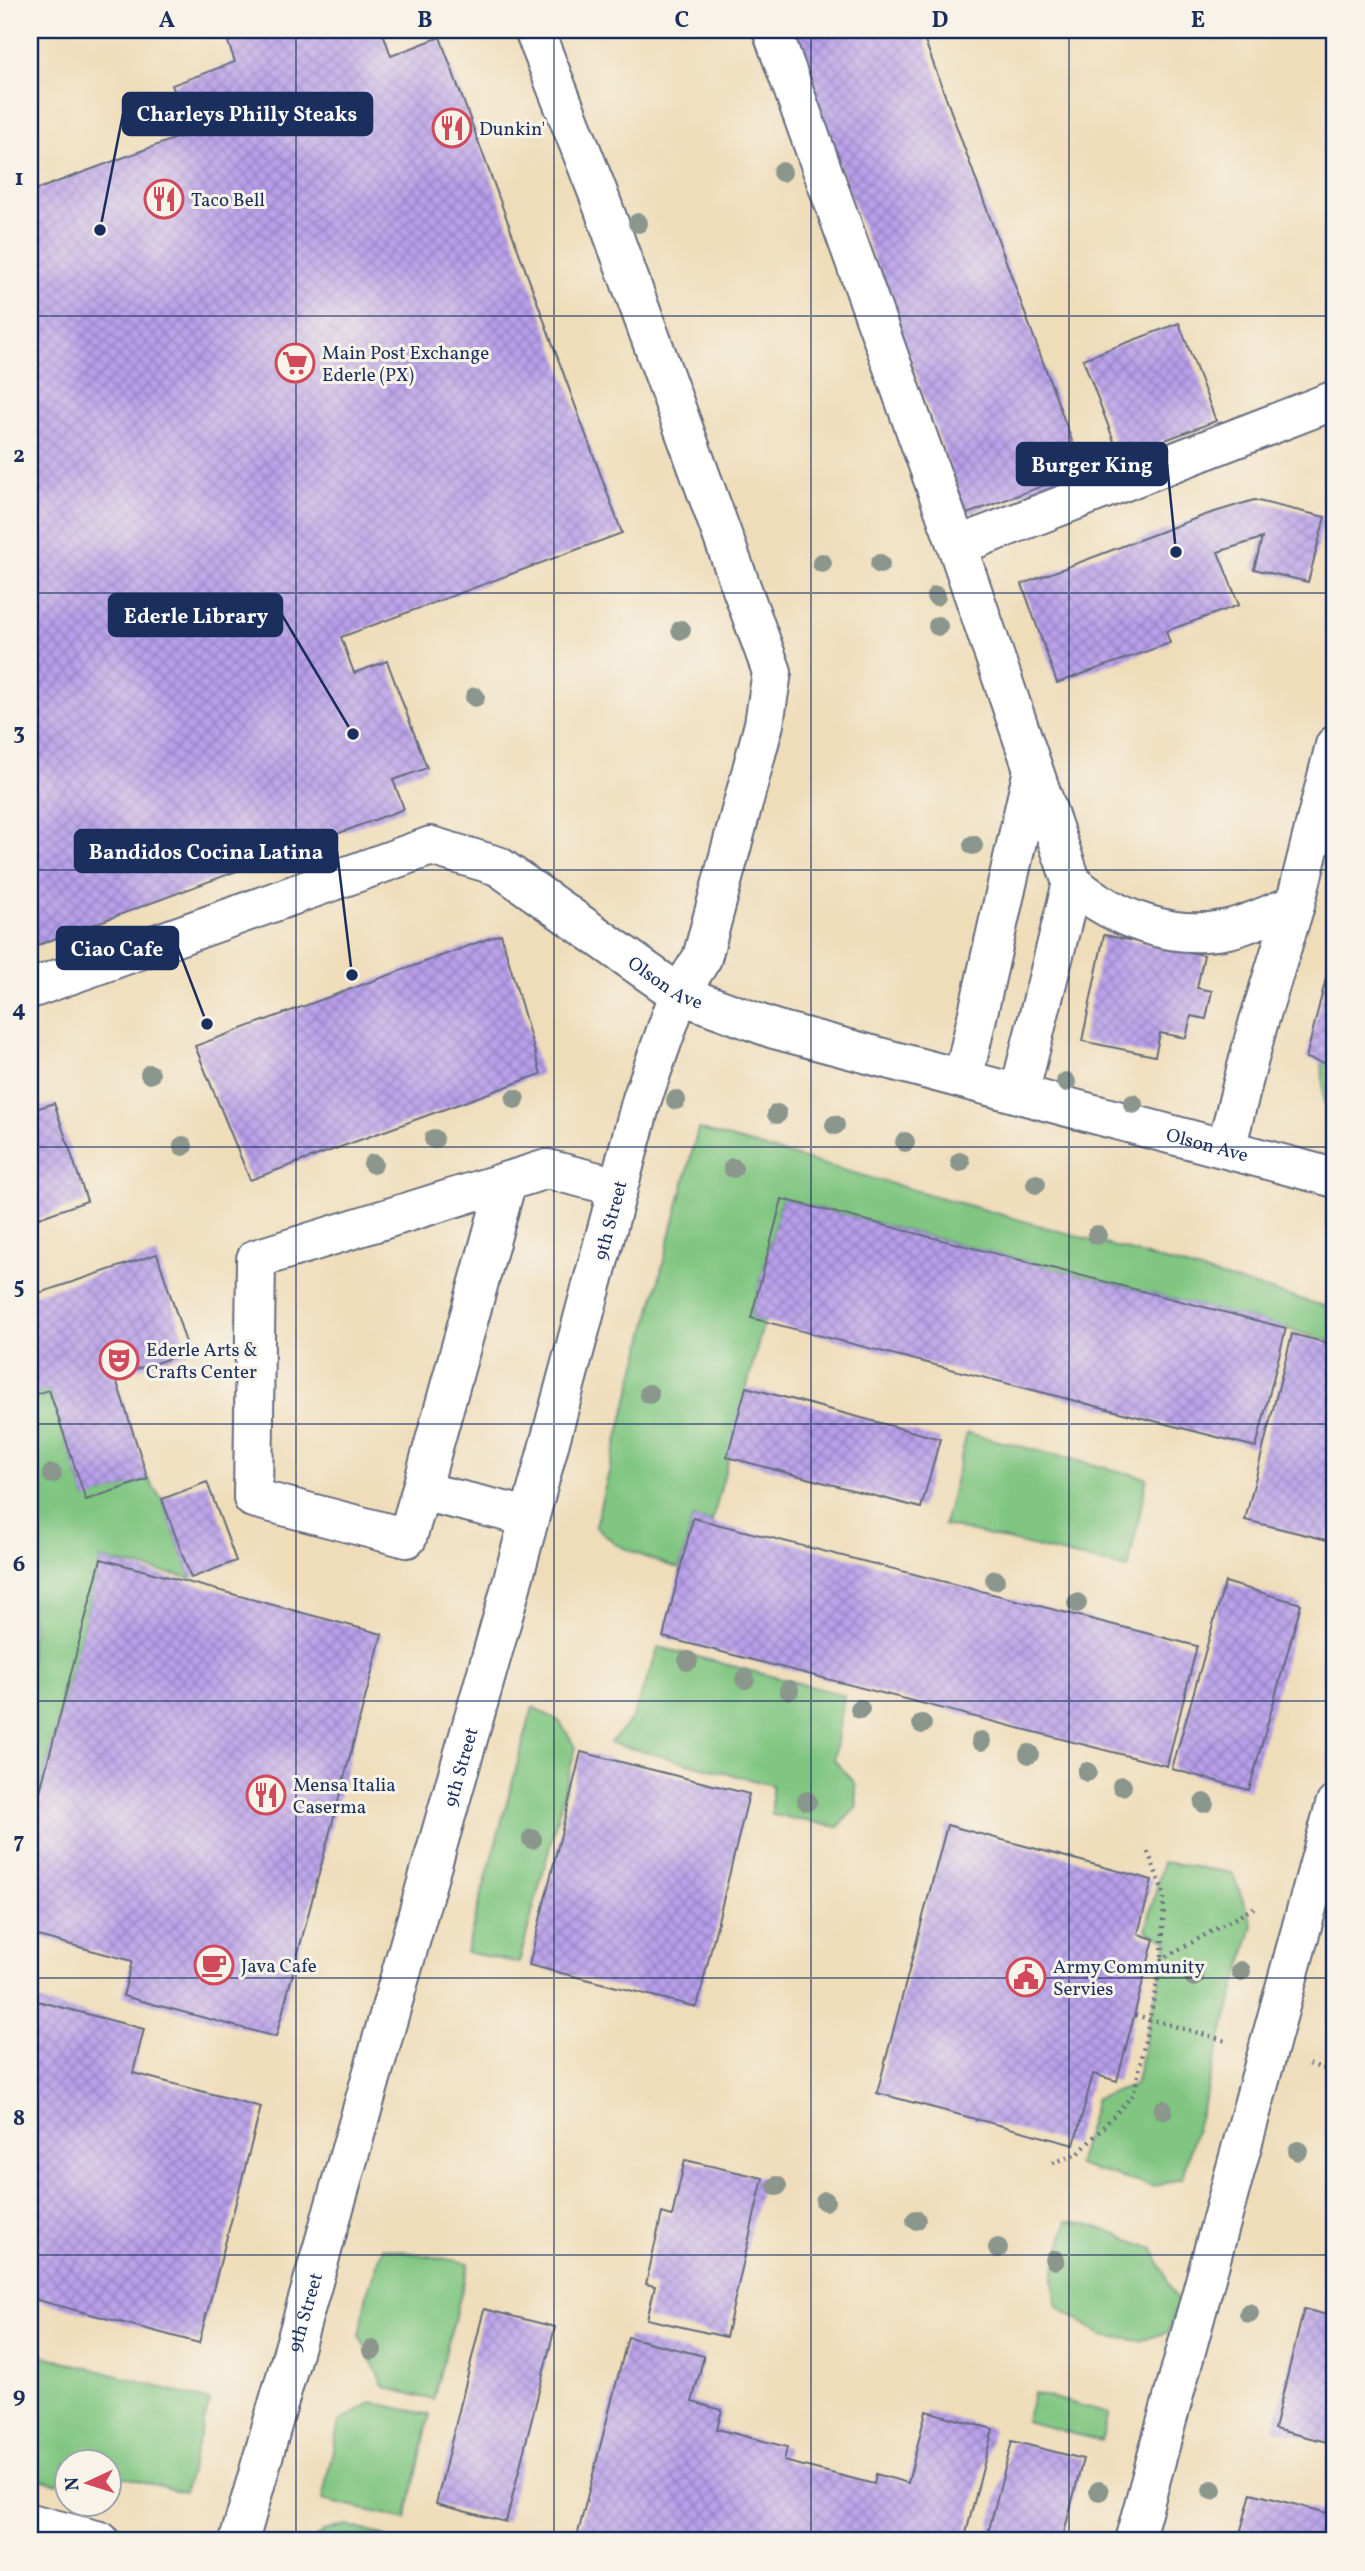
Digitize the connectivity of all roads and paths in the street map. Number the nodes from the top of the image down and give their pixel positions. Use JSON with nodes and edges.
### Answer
{"nodes":[{"id":1,"x":534,"y":30,"type":"edge"},
{"id":2,"x":772,"y":30,"type":"edge"},
{"id":3,"x":1335,"y":400,"type":"edge"},
{"id":4,"x":957,"y":546,"type":"junction"},
{"id":5,"x":1335,"y":745,"type":"edge"},
{"id":6,"x":1033,"y":770,"type":"junction"},
{"id":7,"x":1072,"y":883,"type":"junction"},
{"id":8,"x":1295,"y":905,"type":"junction"},
{"id":9,"x":30,"y":989,"type":"edge"},
{"id":10,"x":679,"y":994,"type":"junction"},
{"id":11,"x":963,"y":1079,"type":"junction"},
{"id":12,"x":1019,"y":1094,"type":"junction"},
{"id":13,"x":1226,"y":1148,"type":"junction"},
{"id":14,"x":1335,"y":1178,"type":"edge"},
{"id":15,"x":507,"y":1181,"type":"junction"},
{"id":16,"x":618,"y":1187,"type":"junction"},
{"id":17,"x":421,"y":1491,"type":"junction"},
{"id":18,"x":529,"y":1517,"type":"junction"},
{"id":19,"x":1335,"y":1805,"type":"edge"},
{"id":20,"x":1148,"y":1852,"type":"dead end"},
{"id":21,"x":1257,"y":1906,"type":"dead end"},
{"id":22,"x":1162,"y":1959,"type":"junction"},
{"id":23,"x":1054,"y":2163,"type":"dead end"},
{"id":24,"x":30,"y":2523,"type":"edge"},
{"id":25,"x":100,"y":2541,"type":"edge"},
{"id":26,"x":239,"y":2541,"type":"edge"},
{"id":27,"x":1134,"y":2541,"type":"edge"}],
"edges":[{"from":1,"to":10,"type":"street","name":"9th Street"},
{"from":2,"to":4,"type":"street"},
{"from":3,"to":4,"type":"street"},
{"from":4,"to":6,"type":"street"},
{"from":5,"to":8,"type":"street"},
{"from":6,"to":7,"type":"street"},
{"from":6,"to":11,"type":"street"},
{"from":7,"to":8,"type":"street"},
{"from":7,"to":12,"type":"street"},
{"from":8,"to":13,"type":"street"},
{"from":9,"to":10,"type":"street","name":"Olson Ave"},
{"from":10,"to":11,"type":"street","name":"Olson Ave"},
{"from":10,"to":16,"type":"street","name":"9th Street"},
{"from":11,"to":12,"type":"street","name":"Olson Ave"},
{"from":12,"to":13,"type":"street","name":"Olson Ave"},
{"from":13,"to":14,"type":"street","name":"Olson Ave"},
{"from":15,"to":16,"type":"street"},
{"from":15,"to":17,"type":"street"},
{"from":15,"to":17,"type":"street"},
{"from":16,"to":18,"type":"street","name":"9th Street"},
{"from":17,"to":18,"type":"street"},
{"from":18,"to":26,"type":"street","name":"9th Street"},
{"from":19,"to":27,"type":"street"},
{"from":20,"to":22,"type":"path"},
{"from":21,"to":22,"type":"path"},
{"from":22,"to":23,"type":"path"},
{"from":24,"to":25,"type":"street"}]}
